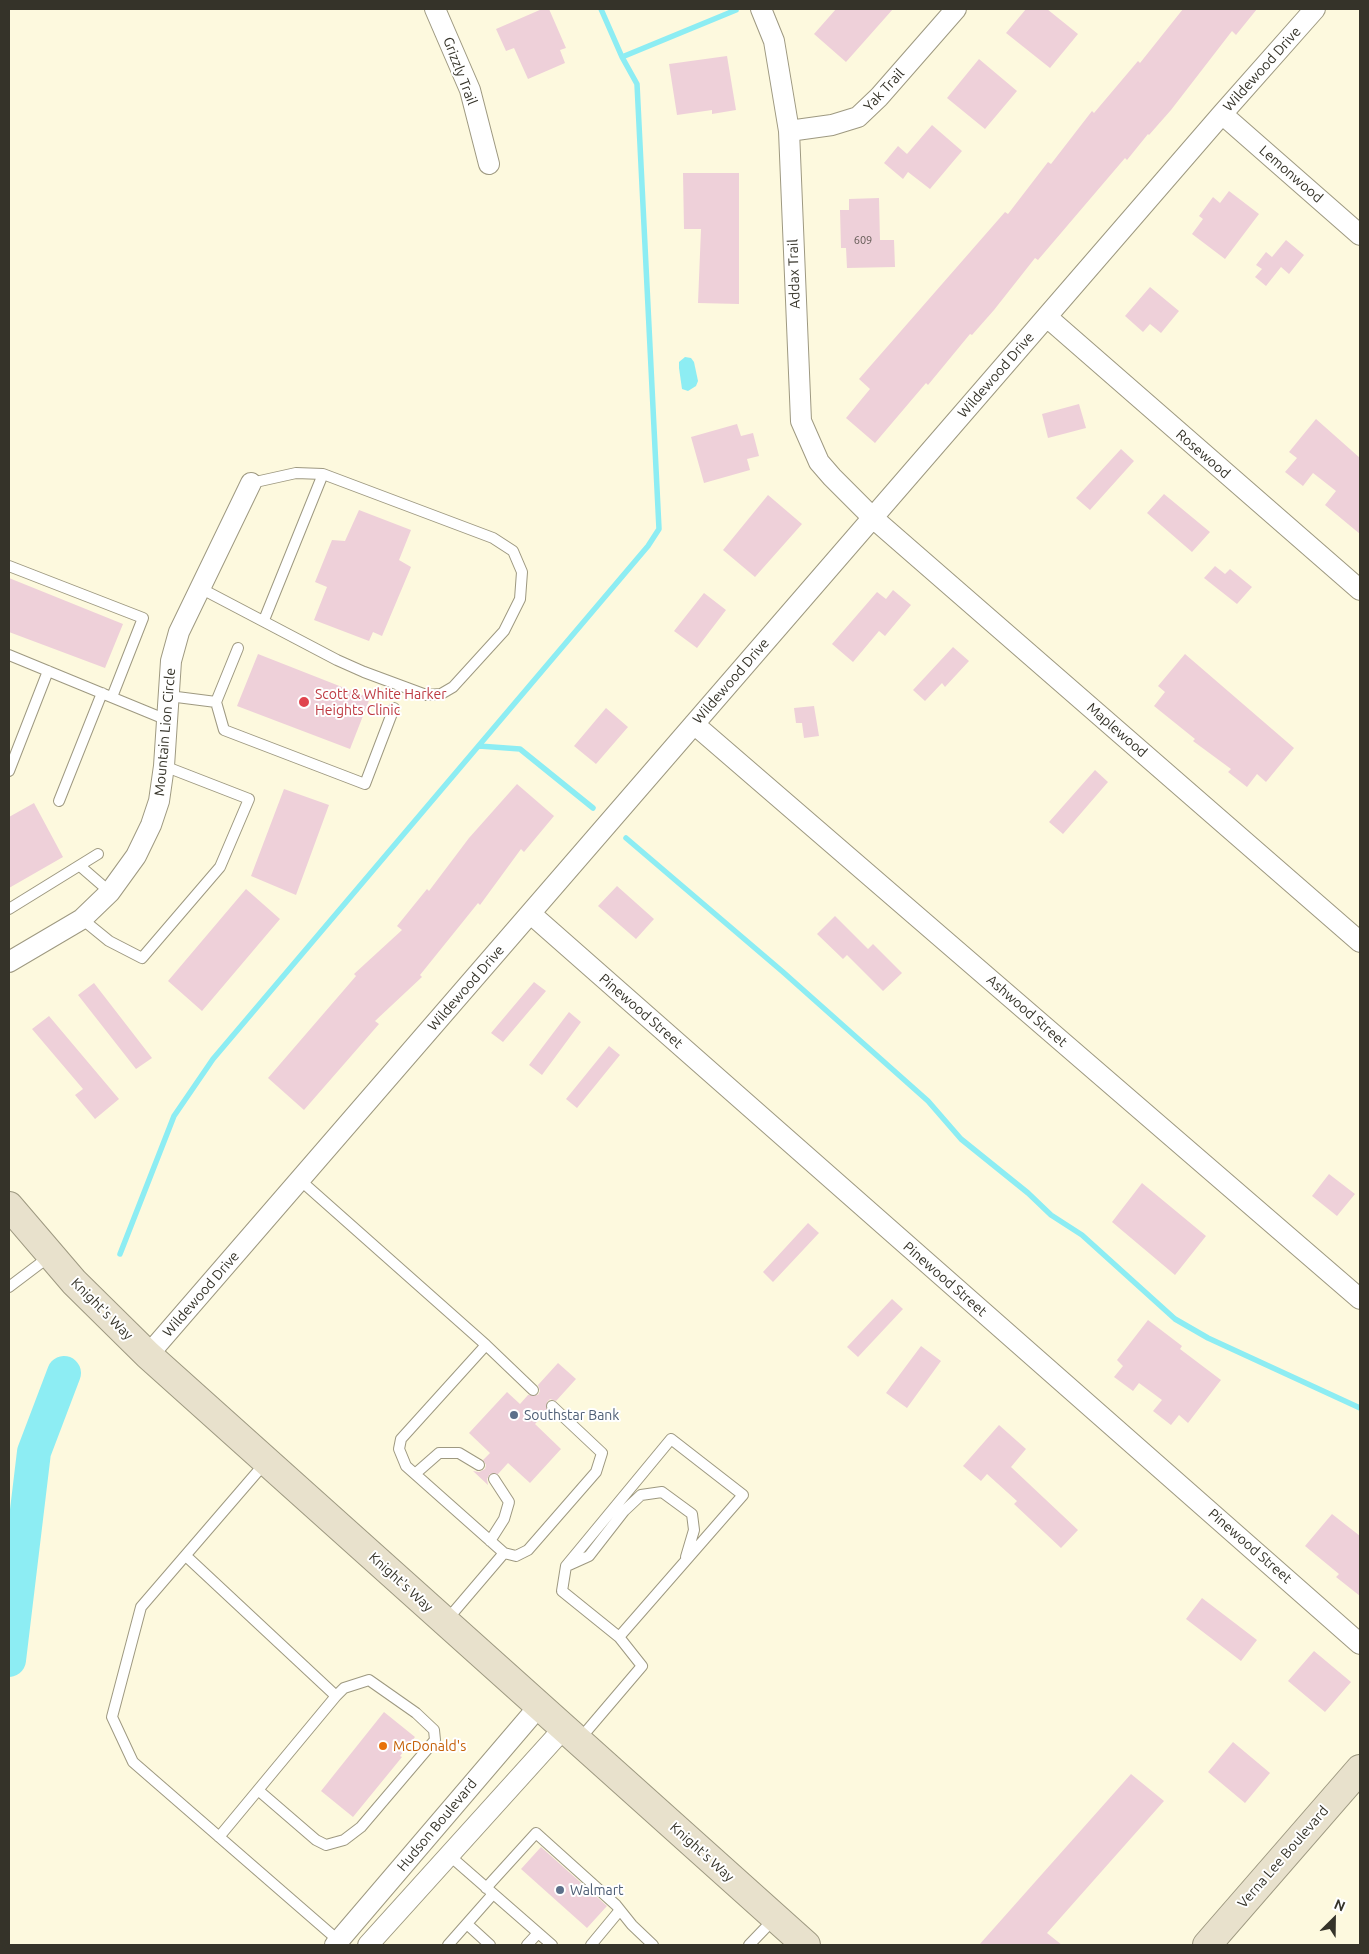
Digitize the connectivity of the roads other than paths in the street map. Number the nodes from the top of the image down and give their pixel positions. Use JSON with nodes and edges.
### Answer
{"nodes":[{"id":1,"x":435,"y":9,"type":"edge"},
{"id":2,"x":761,"y":9,"type":"edge"},
{"id":3,"x":956,"y":9,"type":"edge"},
{"id":4,"x":1315,"y":9,"type":"edge"},
{"id":5,"x":1222,"y":114,"type":"junction"},
{"id":6,"x":788,"y":131,"type":"junction"},
{"id":7,"x":489,"y":164,"type":"dead end"},
{"id":8,"x":1360,"y":234,"type":"edge"},
{"id":9,"x":1047,"y":317,"type":"junction"},
{"id":10,"x":324,"y":474,"type":"junction"},
{"id":11,"x":251,"y":483,"type":"joint"},
{"id":12,"x":873,"y":518,"type":"junction"},
{"id":13,"x":9,"y":566,"type":"edge"},
{"id":14,"x":200,"y":588,"type":"junction"},
{"id":15,"x":1360,"y":590,"type":"edge"},
{"id":16,"x":264,"y":620,"type":"junction"},
{"id":17,"x":238,"y":648,"type":"dead end"},
{"id":18,"x":9,"y":656,"type":"edge"},
{"id":19,"x":48,"y":671,"type":"junction"},
{"id":20,"x":102,"y":693,"type":"junction"},
{"id":21,"x":169,"y":696,"type":"junction"},
{"id":22,"x":112,"y":697,"type":"junction"},
{"id":23,"x":216,"y":702,"type":"junction"},
{"id":24,"x":394,"y":708,"type":"dead end"},
{"id":25,"x":167,"y":720,"type":"junction"},
{"id":26,"x":694,"y":724,"type":"junction"},
{"id":27,"x":164,"y":766,"type":"junction"},
{"id":28,"x":9,"y":771,"type":"edge"},
{"id":29,"x":59,"y":801,"type":"dead end"},
{"id":30,"x":98,"y":854,"type":"dead end"},
{"id":31,"x":80,"y":866,"type":"junction"},
{"id":32,"x":110,"y":892,"type":"junction"},
{"id":33,"x":9,"y":909,"type":"edge"},
{"id":34,"x":531,"y":914,"type":"junction"},
{"id":35,"x":82,"y":919,"type":"junction"},
{"id":36,"x":1360,"y":942,"type":"edge"},
{"id":37,"x":9,"y":962,"type":"edge"},
{"id":38,"x":300,"y":1180,"type":"junction"},
{"id":39,"x":9,"y":1206,"type":"edge"},
{"id":40,"x":51,"y":1255,"type":"junction"},
{"id":41,"x":9,"y":1287,"type":"edge"},
{"id":42,"x":1360,"y":1299,"type":"edge"},
{"id":43,"x":486,"y":1345,"type":"junction"},
{"id":44,"x":148,"y":1354,"type":"junction"},
{"id":45,"x":533,"y":1390,"type":"dead end"},
{"id":46,"x":552,"y":1406,"type":"dead end"},
{"id":47,"x":267,"y":1461,"type":"junction"},
{"id":48,"x":479,"y":1465,"type":"dead end"},
{"id":49,"x":415,"y":1474,"type":"junction"},
{"id":50,"x":494,"y":1479,"type":"dead end"},
{"id":51,"x":490,"y":1541,"type":"junction"},
{"id":52,"x":504,"y":1553,"type":"junction"},
{"id":53,"x":186,"y":1556,"type":"junction"},
{"id":54,"x":685,"y":1560,"type":"junction"},
{"id":55,"x":566,"y":1566,"type":"junction"},
{"id":56,"x":445,"y":1621,"type":"junction"},
{"id":57,"x":618,"y":1637,"type":"junction"},
{"id":58,"x":1360,"y":1644,"type":"edge"},
{"id":59,"x":336,"y":1696,"type":"junction"},
{"id":60,"x":540,"y":1706,"type":"junction"},
{"id":61,"x":572,"y":1734,"type":"junction"},
{"id":62,"x":1360,"y":1768,"type":"edge"},
{"id":63,"x":258,"y":1790,"type":"junction"},
{"id":64,"x":427,"y":1836,"type":"junction"},
{"id":65,"x":219,"y":1837,"type":"junction"},
{"id":66,"x":450,"y":1856,"type":"junction"},
{"id":67,"x":490,"y":1891,"type":"junction"},
{"id":68,"x":620,"y":1910,"type":"junction"},
{"id":69,"x":775,"y":1918,"type":"junction"},
{"id":70,"x":467,"y":1924,"type":"junction"},
{"id":71,"x":538,"y":1933,"type":"junction"},
{"id":72,"x":339,"y":1944,"type":"edge"},
{"id":73,"x":368,"y":1945,"type":"edge"},
{"id":74,"x":448,"y":1945,"type":"edge"},
{"id":75,"x":490,"y":1945,"type":"edge"},
{"id":76,"x":527,"y":1945,"type":"edge"},
{"id":77,"x":552,"y":1945,"type":"edge"},
{"id":78,"x":591,"y":1945,"type":"edge"},
{"id":79,"x":654,"y":1945,"type":"edge"},
{"id":80,"x":749,"y":1945,"type":"edge"},
{"id":81,"x":806,"y":1945,"type":"edge"},
{"id":82,"x":1207,"y":1945,"type":"edge"}],
"edges":[{"from":1,"to":7,"type":"street","name":"Grizzly Trail"},
{"from":2,"to":6,"type":"street","name":"Addax Trail"},
{"from":3,"to":6,"type":"street","name":"Yak Trail"},
{"from":4,"to":5,"type":"street","name":"Wildewood Drive"},
{"from":5,"to":8,"type":"street","name":"Lemonwood"},
{"from":5,"to":9,"type":"street","name":"Wildewood Drive"},
{"from":6,"to":12,"type":"street","name":"Addax Trail"},
{"from":9,"to":12,"type":"street","name":"Wildewood Drive"},
{"from":9,"to":15,"type":"street","name":"Rosewood"},
{"from":10,"to":11,"type":"lane"},
{"from":10,"to":16,"type":"lane"},
{"from":10,"to":16,"type":"lane"},
{"from":11,"to":14,"type":"street","name":"Mountain Lion Circle"},
{"from":12,"to":26,"type":"street","name":"Wildewood Drive"},
{"from":12,"to":36,"type":"street","name":"Maplewood"},
{"from":13,"to":22,"type":"lane"},
{"from":14,"to":16,"type":"lane"},
{"from":14,"to":21,"type":"street","name":"Mountain Lion Circle"},
{"from":17,"to":23,"type":"lane"},
{"from":18,"to":19,"type":"lane"},
{"from":19,"to":20,"type":"lane"},
{"from":19,"to":28,"type":"lane"},
{"from":20,"to":22,"type":"lane"},
{"from":20,"to":29,"type":"lane"},
{"from":21,"to":23,"type":"lane"},
{"from":21,"to":25,"type":"street","name":"Mountain Lion Circle"},
{"from":22,"to":25,"type":"lane"},
{"from":23,"to":24,"type":"lane"},
{"from":25,"to":27,"type":"street","name":"Mountain Lion Circle"},
{"from":26,"to":34,"type":"street","name":"Wildewood Drive"},
{"from":26,"to":42,"type":"street","name":"Ashwood Street"},
{"from":27,"to":32,"type":"street","name":"Mountain Lion Circle"},
{"from":27,"to":35,"type":"lane"},
{"from":30,"to":31,"type":"lane"},
{"from":31,"to":32,"type":"lane"},
{"from":31,"to":33,"type":"lane"},
{"from":32,"to":35,"type":"street","name":"Mountain Lion Circle"},
{"from":34,"to":38,"type":"street","name":"Wildewood Drive"},
{"from":34,"to":58,"type":"street","name":"Pinewood Street"},
{"from":35,"to":37,"type":"street","name":"Mountain Lion Circle"},
{"from":38,"to":43,"type":"lane"},
{"from":38,"to":44,"type":"street","name":"Wildewood Drive"},
{"from":39,"to":40,"type":"main road","name":"Knight's Way"},
{"from":40,"to":41,"type":"lane"},
{"from":40,"to":44,"type":"main road","name":"Knight's Way"},
{"from":43,"to":45,"type":"lane"},
{"from":43,"to":49,"type":"lane"},
{"from":44,"to":47,"type":"main road","name":"Knight's Way"},
{"from":46,"to":52,"type":"lane"},
{"from":47,"to":53,"type":"lane"},
{"from":47,"to":56,"type":"main road","name":"Knight's Way"},
{"from":48,"to":49,"type":"lane"},
{"from":49,"to":51,"type":"lane"},
{"from":50,"to":51,"type":"lane"},
{"from":51,"to":52,"type":"lane"},
{"from":52,"to":56,"type":"lane"},
{"from":53,"to":59,"type":"lane"},
{"from":53,"to":65,"type":"lane"},
{"from":54,"to":55,"type":"lane"},
{"from":54,"to":55,"type":"lane"},
{"from":54,"to":57,"type":"lane"},
{"from":55,"to":57,"type":"lane"},
{"from":56,"to":60,"type":"main road","name":"Knight's Way"},
{"from":57,"to":61,"type":"lane"},
{"from":59,"to":63,"type":"lane"},
{"from":59,"to":63,"type":"lane"},
{"from":60,"to":61,"type":"main road","name":"Knight's Way"},
{"from":60,"to":64,"type":"street","name":"Hudson Boulevard"},
{"from":61,"to":66,"type":"street","name":"Hudson Boulevard"},
{"from":61,"to":69,"type":"main road","name":"Knight's Way"},
{"from":62,"to":82,"type":"main road","name":"Verna Lee Boulevard"},
{"from":63,"to":65,"type":"lane"},
{"from":64,"to":66,"type":"street"},
{"from":64,"to":72,"type":"street","name":"Hudson Boulevard"},
{"from":65,"to":72,"type":"lane"},
{"from":66,"to":67,"type":"lane"},
{"from":66,"to":73,"type":"street","name":"Hudson Boulevard"},
{"from":67,"to":68,"type":"lane"},
{"from":67,"to":70,"type":"lane"},
{"from":67,"to":71,"type":"lane"},
{"from":68,"to":78,"type":"lane"},
{"from":68,"to":79,"type":"lane"},
{"from":69,"to":80,"type":"lane"},
{"from":69,"to":81,"type":"main road","name":"Knight's Way"},
{"from":70,"to":74,"type":"lane"},
{"from":70,"to":75,"type":"lane"},
{"from":71,"to":76,"type":"lane"},
{"from":71,"to":77,"type":"lane"}]}
